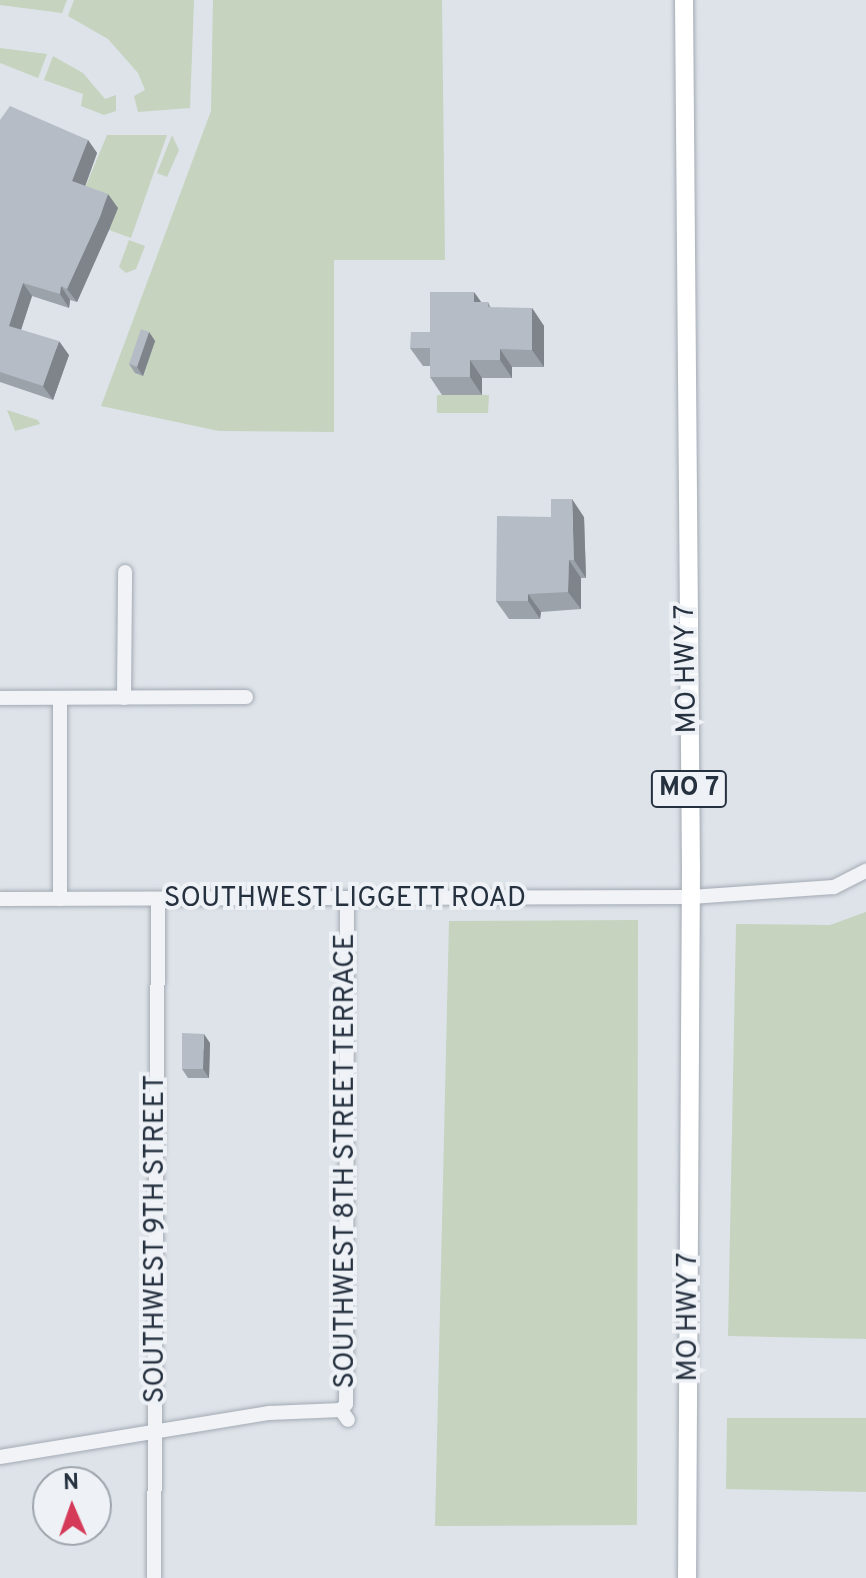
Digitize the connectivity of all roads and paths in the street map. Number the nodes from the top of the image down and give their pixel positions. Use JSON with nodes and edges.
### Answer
{"nodes":[{"id":1,"x":684,"y":0,"type":"edge"},
{"id":2,"x":125,"y":572,"type":"dead end"},
{"id":3,"x":246,"y":697,"type":"dead end"},
{"id":4,"x":0,"y":698,"type":"edge"},
{"id":5,"x":124,"y":698,"type":"junction"},
{"id":6,"x":60,"y":699,"type":"junction"},
{"id":7,"x":866,"y":871,"type":"edge"},
{"id":8,"x":691,"y":897,"type":"junction"},
{"id":9,"x":347,"y":898,"type":"junction"},
{"id":10,"x":0,"y":899,"type":"edge"},
{"id":11,"x":60,"y":899,"type":"junction"},
{"id":12,"x":158,"y":899,"type":"junction"},
{"id":13,"x":155,"y":1430,"type":"junction"},
{"id":14,"x":0,"y":1457,"type":"edge"},
{"id":15,"x":154,"y":1578,"type":"edge"},
{"id":16,"x":687,"y":1578,"type":"edge"}],
"edges":[{"from":1,"to":8,"type":"main road","name":"MO HWY 7","number":"MO 7"},
{"from":2,"to":5,"type":"street"},
{"from":3,"to":5,"type":"street"},
{"from":4,"to":6,"type":"street"},
{"from":5,"to":6,"type":"street"},
{"from":6,"to":11,"type":"street"},
{"from":7,"to":8,"type":"street","name":"SOUTHWEST LIGGETT ROAD"},
{"from":8,"to":9,"type":"street","name":"SOUTHWEST LIGGETT ROAD"},
{"from":8,"to":16,"type":"main road","name":"MO HWY 7","number":"MO 7"},
{"from":9,"to":12,"type":"street","name":"SOUTHWEST LIGGETT ROAD"},
{"from":9,"to":13,"type":"street","name":"SOUTHWEST 8TH STREET TERRACE"},
{"from":10,"to":11,"type":"street","name":"SOUTHWEST LIGGETT ROAD"},
{"from":11,"to":12,"type":"street","name":"SOUTHWEST LIGGETT ROAD"},
{"from":12,"to":13,"type":"street","name":"SOUTHWEST 9TH STREET"},
{"from":13,"to":14,"type":"street"},
{"from":13,"to":15,"type":"street","name":"SOUTHWEST 9TH STREET"}]}
